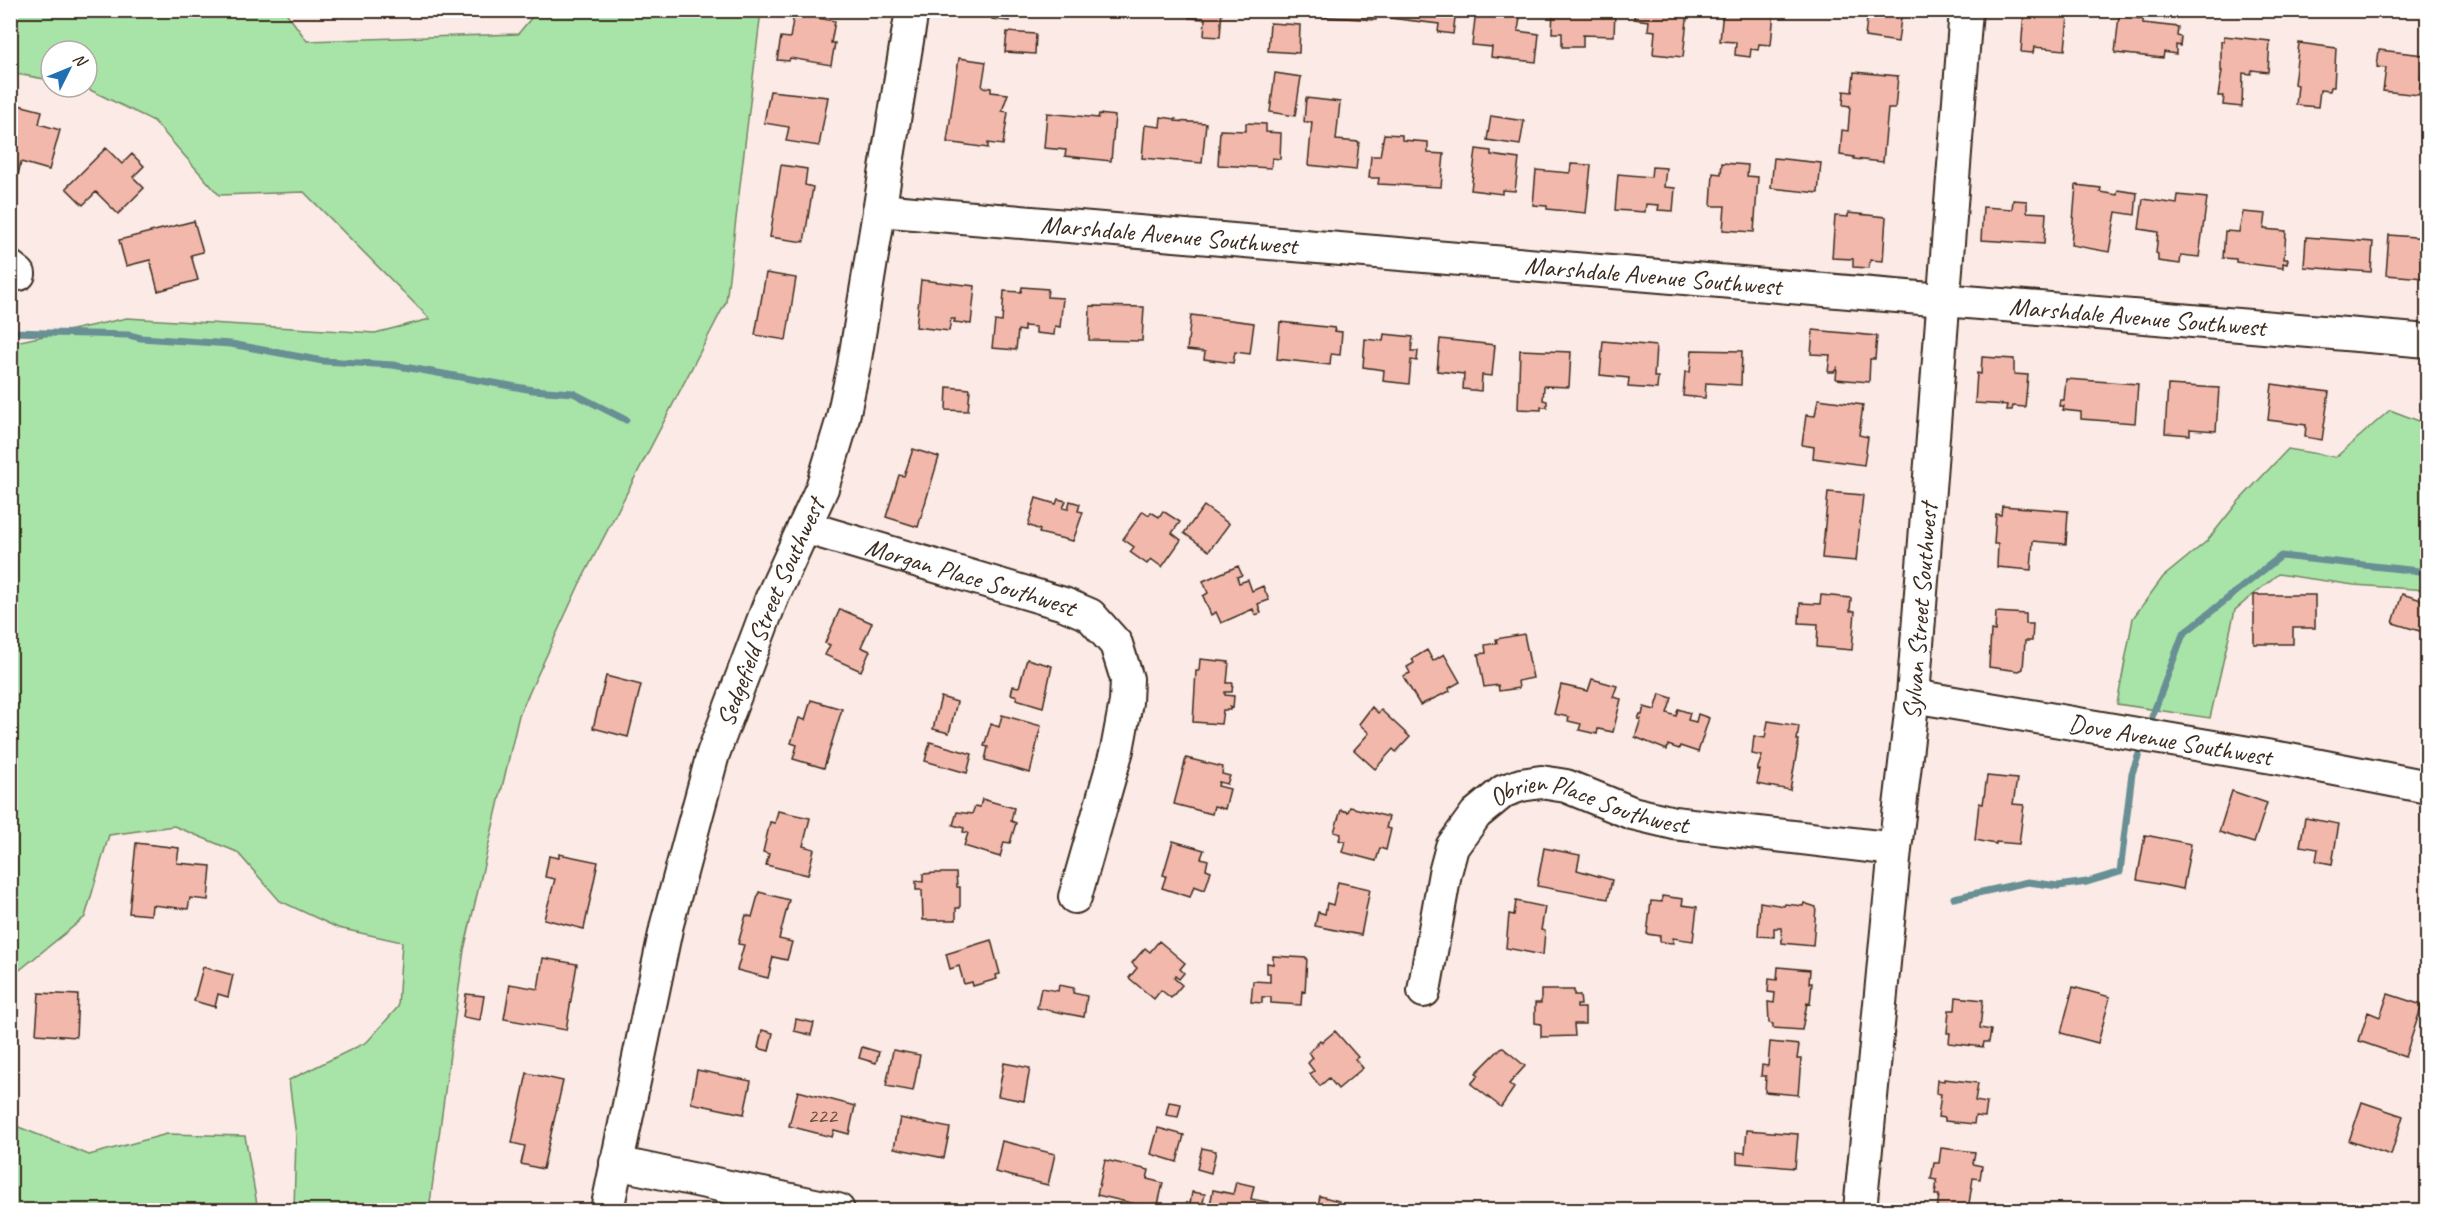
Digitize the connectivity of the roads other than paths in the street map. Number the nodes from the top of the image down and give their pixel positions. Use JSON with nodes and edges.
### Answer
{"nodes":[{"id":1,"x":912,"y":10,"type":"edge"},
{"id":2,"x":1966,"y":10,"type":"edge"},
{"id":3,"x":879,"y":210,"type":"junction"},
{"id":4,"x":1944,"y":300,"type":"junction"},
{"id":5,"x":2427,"y":341,"type":"edge"},
{"id":6,"x":804,"y":527,"type":"junction"},
{"id":7,"x":1913,"y":696,"type":"junction"},
{"id":8,"x":2427,"y":787,"type":"edge"},
{"id":9,"x":1895,"y":849,"type":"junction"},
{"id":10,"x":1075,"y":897,"type":"dead end"},
{"id":11,"x":1424,"y":991,"type":"dead end"},
{"id":12,"x":616,"y":1164,"type":"junction"},
{"id":13,"x":606,"y":1210,"type":"edge"},
{"id":14,"x":838,"y":1210,"type":"edge"},
{"id":15,"x":1860,"y":1210,"type":"edge"}],
"edges":[{"from":1,"to":3,"type":"street","name":"Sedgefield Street Southwest"},
{"from":2,"to":4,"type":"street","name":"Sylvan Street Southwest"},
{"from":3,"to":4,"type":"street","name":"Marshdale Avenue Southwest"},
{"from":3,"to":6,"type":"street","name":"Sedgefield Street Southwest"},
{"from":4,"to":5,"type":"street","name":"Marshdale Avenue Southwest"},
{"from":4,"to":7,"type":"street","name":"Sylvan Street Southwest"},
{"from":6,"to":10,"type":"street","name":"Morgan Place Southwest"},
{"from":6,"to":12,"type":"street","name":"Sedgefield Street Southwest"},
{"from":7,"to":8,"type":"street","name":"Dove Avenue Southwest"},
{"from":7,"to":9,"type":"street","name":"Sylvan Street Southwest"},
{"from":9,"to":11,"type":"street","name":"Obrien Place Southwest"},
{"from":9,"to":15,"type":"street","name":"Sylvan Street Southwest"},
{"from":12,"to":13,"type":"street","name":"Sedgefield Street Southwest"},
{"from":12,"to":14,"type":"street"}]}
